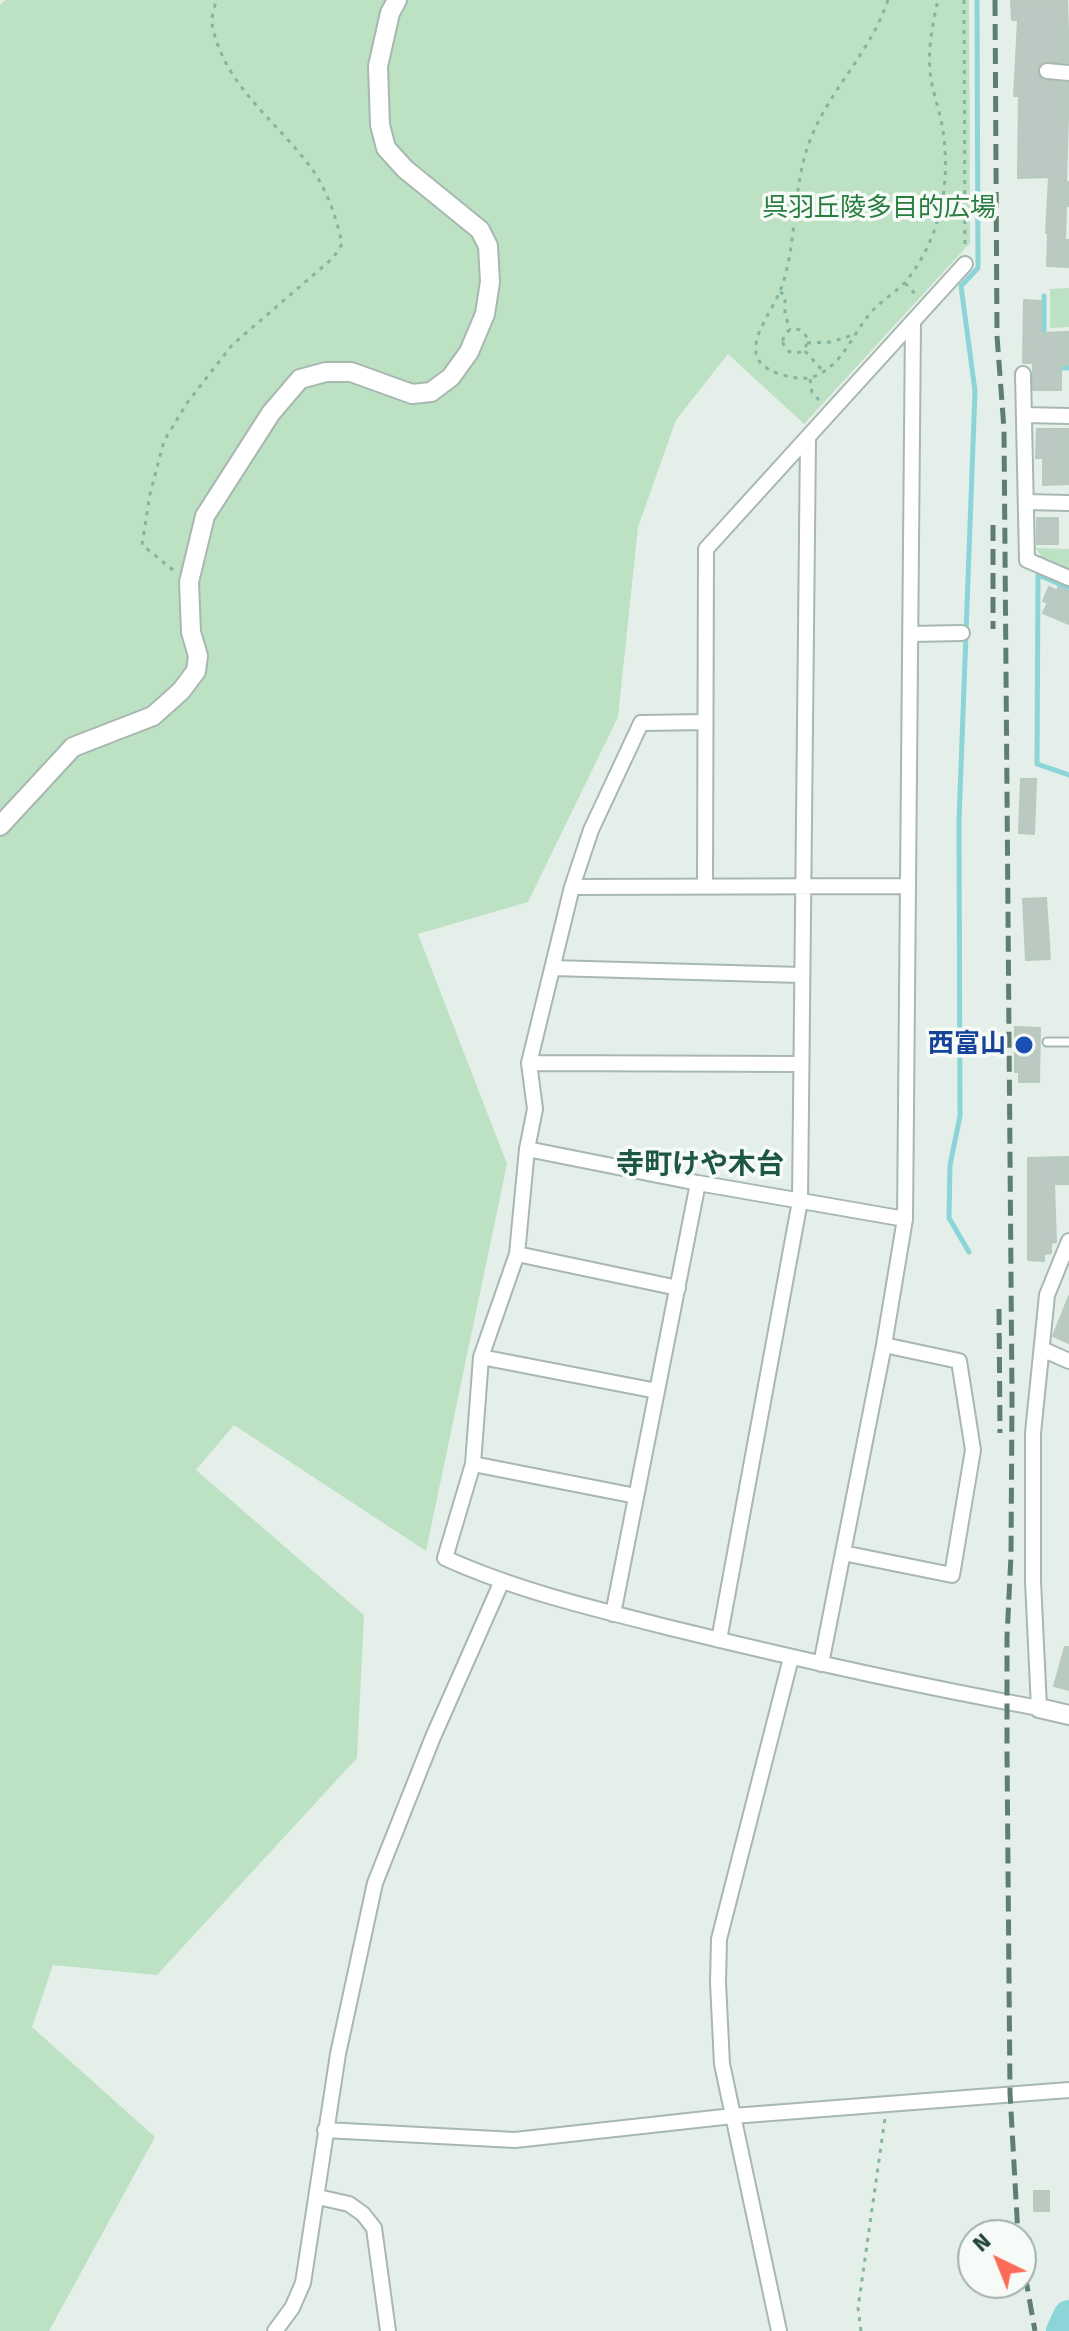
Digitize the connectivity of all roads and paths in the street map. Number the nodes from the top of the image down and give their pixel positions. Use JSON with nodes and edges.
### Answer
{"nodes":[{"id":1,"x":216,"y":0,"type":"edge"},
{"id":2,"x":397,"y":0,"type":"edge"},
{"id":3,"x":888,"y":0,"type":"edge"},
{"id":4,"x":938,"y":0,"type":"edge"},
{"id":5,"x":964,"y":0,"type":"edge"},
{"id":6,"x":1047,"y":71,"type":"dead end"},
{"id":7,"x":1069,"y":73,"type":"edge"},
{"id":8,"x":965,"y":264,"type":"joint"},
{"id":9,"x":780,"y":292,"type":"junction"},
{"id":10,"x":913,"y":321,"type":"junction"},
{"id":11,"x":790,"y":330,"type":"junction"},
{"id":12,"x":853,"y":335,"type":"junction"},
{"id":13,"x":807,"y":343,"type":"junction"},
{"id":14,"x":804,"y":350,"type":"junction"},
{"id":15,"x":824,"y":372,"type":"junction"},
{"id":16,"x":1023,"y":374,"type":"dead end"},
{"id":17,"x":810,"y":379,"type":"junction"},
{"id":18,"x":831,"y":412,"type":"junction"},
{"id":19,"x":1024,"y":415,"type":"junction"},
{"id":20,"x":1069,"y":416,"type":"edge"},
{"id":21,"x":808,"y":438,"type":"junction"},
{"id":22,"x":1026,"y":502,"type":"junction"},
{"id":23,"x":1069,"y":503,"type":"edge"},
{"id":24,"x":1069,"y":578,"type":"edge"},
{"id":25,"x":189,"y":582,"type":"junction"},
{"id":26,"x":962,"y":633,"type":"dead end"},
{"id":27,"x":911,"y":634,"type":"junction"},
{"id":28,"x":705,"y":722,"type":"junction"},
{"id":29,"x":0,"y":826,"type":"edge"},
{"id":30,"x":705,"y":884,"type":"junction"},
{"id":31,"x":803,"y":886,"type":"junction"},
{"id":32,"x":906,"y":886,"type":"junction"},
{"id":33,"x":572,"y":887,"type":"junction"},
{"id":34,"x":552,"y":968,"type":"junction"},
{"id":35,"x":801,"y":975,"type":"junction"},
{"id":36,"x":1047,"y":1042,"type":"dead end"},
{"id":37,"x":1069,"y":1042,"type":"edge"},
{"id":38,"x":529,"y":1063,"type":"junction"},
{"id":39,"x":800,"y":1064,"type":"junction"},
{"id":40,"x":527,"y":1149,"type":"junction"},
{"id":41,"x":698,"y":1183,"type":"junction"},
{"id":42,"x":800,"y":1201,"type":"junction"},
{"id":43,"x":905,"y":1219,"type":"junction"},
{"id":44,"x":1069,"y":1241,"type":"edge"},
{"id":45,"x":517,"y":1254,"type":"junction"},
{"id":46,"x":678,"y":1288,"type":"junction"},
{"id":47,"x":884,"y":1345,"type":"junction"},
{"id":48,"x":1042,"y":1349,"type":"junction"},
{"id":49,"x":481,"y":1357,"type":"junction"},
{"id":50,"x":1069,"y":1361,"type":"edge"},
{"id":51,"x":657,"y":1391,"type":"junction"},
{"id":52,"x":473,"y":1464,"type":"junction"},
{"id":53,"x":636,"y":1496,"type":"junction"},
{"id":54,"x":843,"y":1553,"type":"junction"},
{"id":55,"x":502,"y":1581,"type":"junction"},
{"id":56,"x":613,"y":1614,"type":"junction"},
{"id":57,"x":719,"y":1640,"type":"junction"},
{"id":58,"x":791,"y":1658,"type":"junction"},
{"id":59,"x":821,"y":1664,"type":"junction"},
{"id":60,"x":1039,"y":1708,"type":"junction"},
{"id":61,"x":1069,"y":1715,"type":"edge"},
{"id":62,"x":1069,"y":2090,"type":"edge"},
{"id":63,"x":887,"y":2102,"type":"junction"},
{"id":64,"x":733,"y":2116,"type":"junction"},
{"id":65,"x":325,"y":2130,"type":"junction"},
{"id":66,"x":318,"y":2197,"type":"junction"},
{"id":67,"x":275,"y":2331,"type":"edge"},
{"id":68,"x":388,"y":2331,"type":"edge"},
{"id":69,"x":779,"y":2331,"type":"edge"},
{"id":70,"x":861,"y":2331,"type":"edge"}],
"edges":[{"from":1,"to":25,"type":"path"},
{"from":2,"to":25,"type":"street"},
{"from":3,"to":9,"type":"path"},
{"from":4,"to":12,"type":"path"},
{"from":5,"to":8,"type":"path"},
{"from":6,"to":7,"type":"street"},
{"from":8,"to":10,"type":"street"},
{"from":9,"to":11,"type":"path"},
{"from":9,"to":17,"type":"path"},
{"from":10,"to":18,"type":"street"},
{"from":10,"to":27,"type":"street"},
{"from":11,"to":13,"type":"path"},
{"from":11,"to":14,"type":"path"},
{"from":12,"to":13,"type":"path"},
{"from":12,"to":15,"type":"path"},
{"from":13,"to":14,"type":"path"},
{"from":14,"to":15,"type":"path"},
{"from":15,"to":17,"type":"path"},
{"from":16,"to":19,"type":"street"},
{"from":17,"to":18,"type":"path"},
{"from":18,"to":21,"type":"street"},
{"from":19,"to":20,"type":"street"},
{"from":19,"to":22,"type":"street"},
{"from":21,"to":28,"type":"street"},
{"from":21,"to":31,"type":"street"},
{"from":22,"to":23,"type":"street"},
{"from":22,"to":24,"type":"street"},
{"from":25,"to":29,"type":"street"},
{"from":26,"to":27,"type":"street"},
{"from":27,"to":32,"type":"street"},
{"from":28,"to":30,"type":"street"},
{"from":28,"to":33,"type":"street"},
{"from":30,"to":31,"type":"street"},
{"from":30,"to":33,"type":"street"},
{"from":31,"to":32,"type":"street"},
{"from":31,"to":35,"type":"street"},
{"from":32,"to":43,"type":"street"},
{"from":33,"to":34,"type":"street"},
{"from":34,"to":35,"type":"street"},
{"from":34,"to":38,"type":"street"},
{"from":35,"to":39,"type":"street"},
{"from":36,"to":37,"type":"lane"},
{"from":38,"to":39,"type":"street"},
{"from":38,"to":40,"type":"street"},
{"from":39,"to":42,"type":"street"},
{"from":40,"to":41,"type":"street"},
{"from":40,"to":45,"type":"street"},
{"from":41,"to":42,"type":"street"},
{"from":41,"to":46,"type":"street"},
{"from":42,"to":43,"type":"street"},
{"from":42,"to":57,"type":"street"},
{"from":43,"to":47,"type":"street"},
{"from":44,"to":48,"type":"street"},
{"from":45,"to":46,"type":"street"},
{"from":45,"to":49,"type":"street"},
{"from":46,"to":51,"type":"street"},
{"from":47,"to":54,"type":"street"},
{"from":47,"to":54,"type":"street"},
{"from":48,"to":50,"type":"street"},
{"from":48,"to":60,"type":"street"},
{"from":49,"to":51,"type":"street"},
{"from":49,"to":52,"type":"street"},
{"from":51,"to":53,"type":"street"},
{"from":52,"to":53,"type":"street"},
{"from":52,"to":55,"type":"street"},
{"from":53,"to":56,"type":"street"},
{"from":54,"to":59,"type":"street"},
{"from":55,"to":56,"type":"street"},
{"from":55,"to":65,"type":"street"},
{"from":56,"to":57,"type":"street"},
{"from":57,"to":58,"type":"street"},
{"from":58,"to":59,"type":"street"},
{"from":58,"to":64,"type":"street"},
{"from":59,"to":60,"type":"street"},
{"from":60,"to":61,"type":"street"},
{"from":62,"to":63,"type":"street"},
{"from":63,"to":64,"type":"street"},
{"from":63,"to":70,"type":"path"},
{"from":64,"to":65,"type":"street"},
{"from":64,"to":69,"type":"street"},
{"from":65,"to":66,"type":"street"},
{"from":66,"to":67,"type":"street"},
{"from":66,"to":68,"type":"street"}]}
